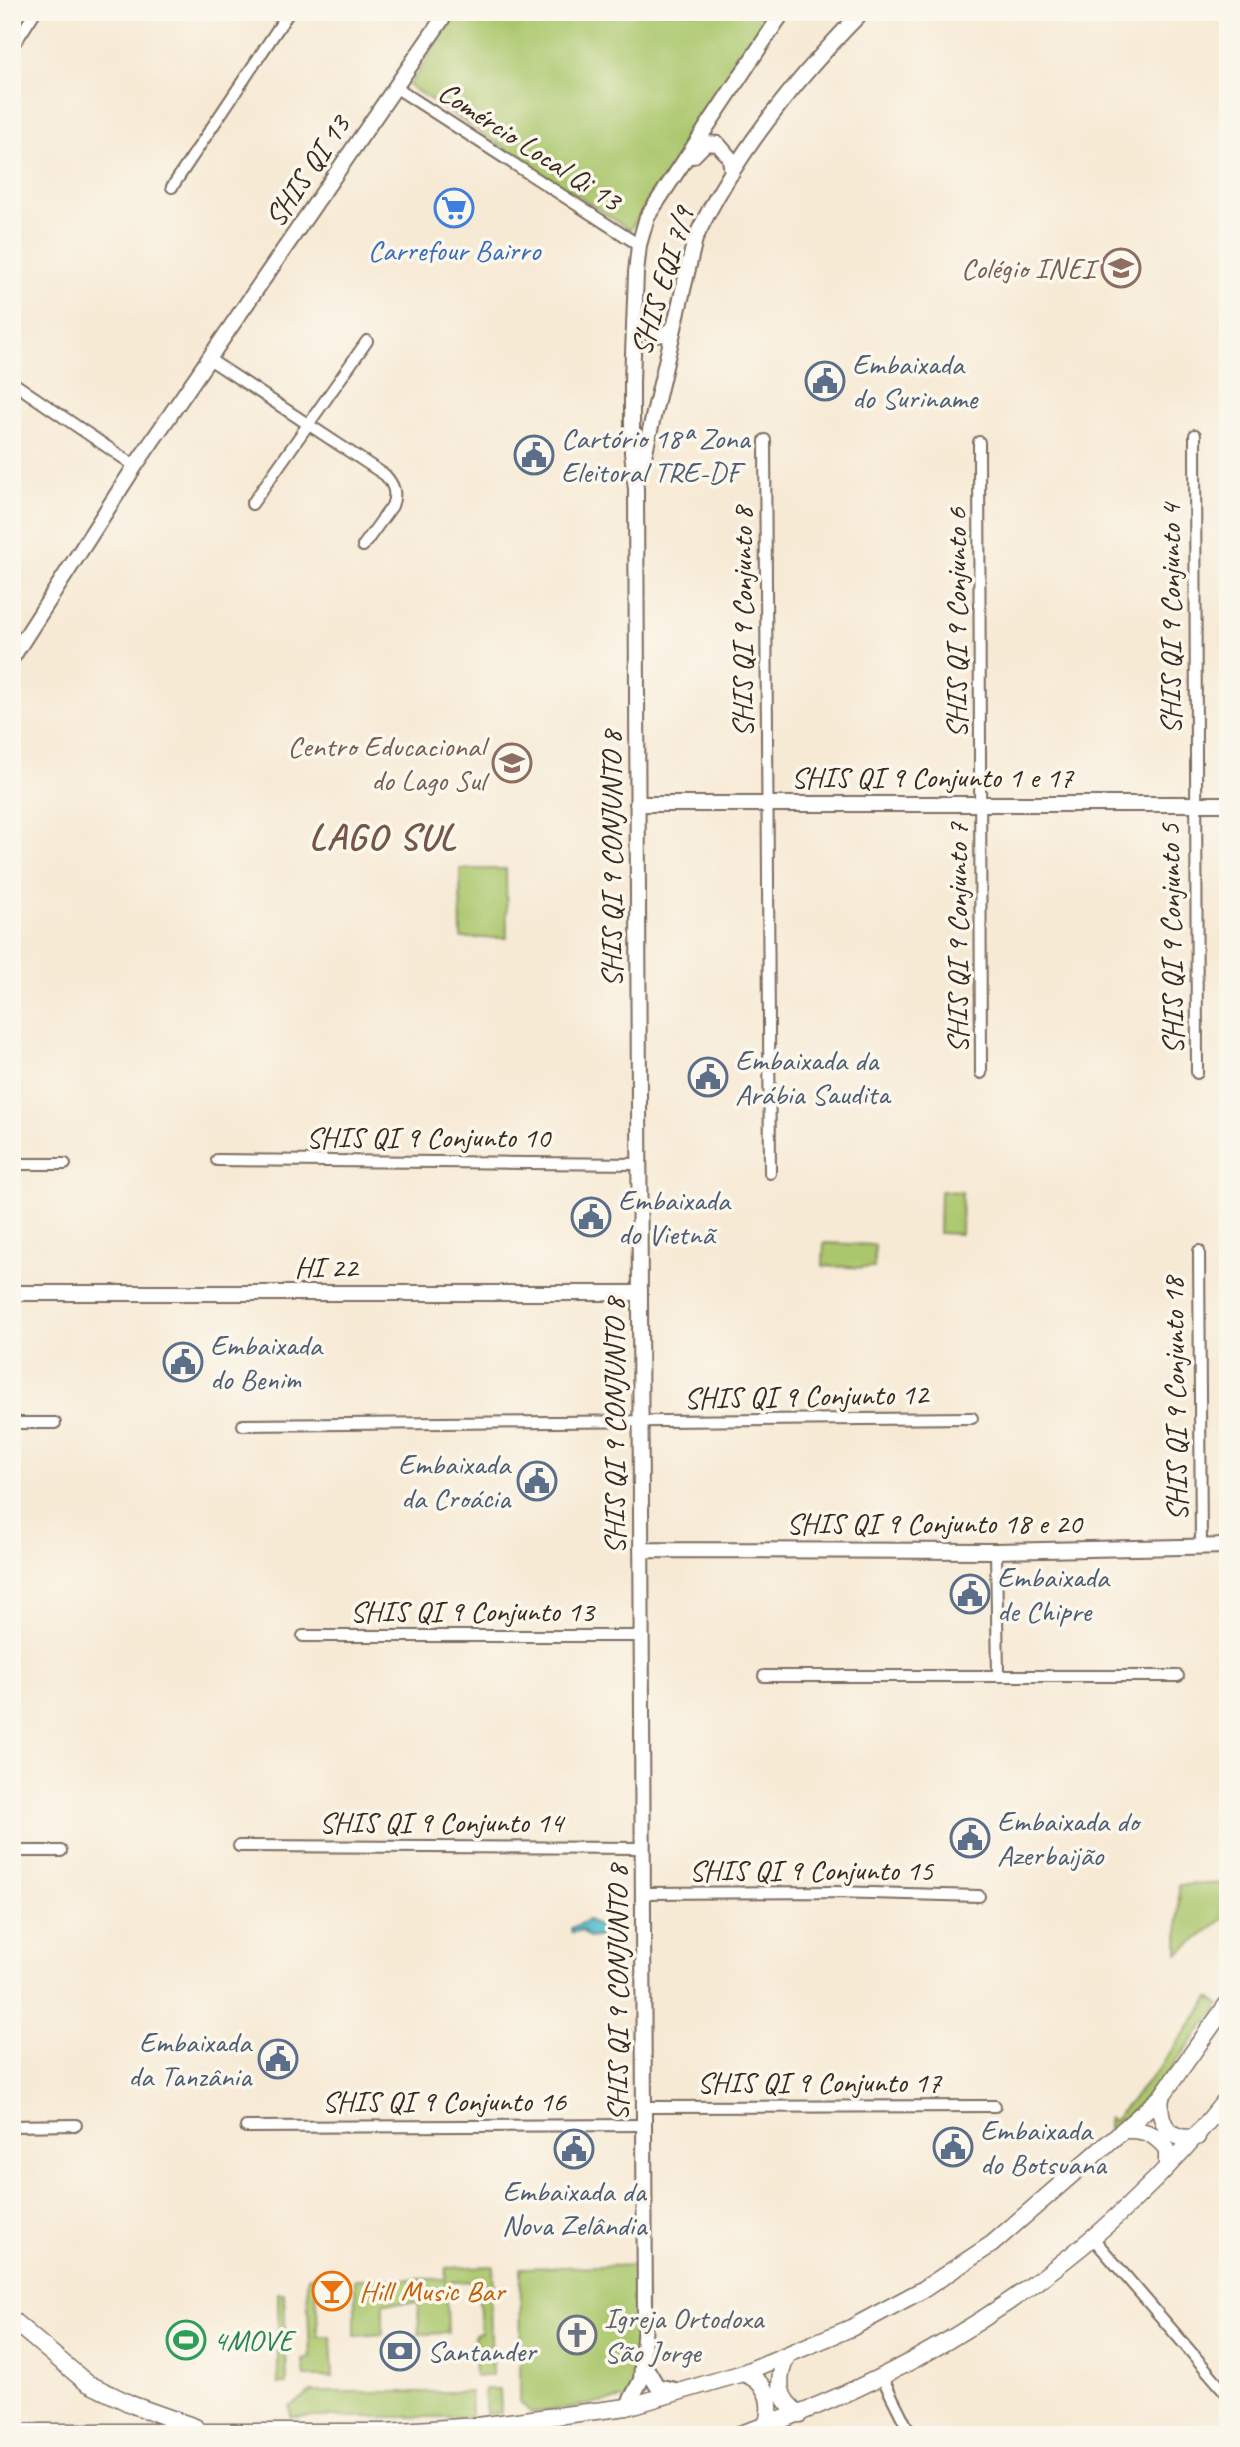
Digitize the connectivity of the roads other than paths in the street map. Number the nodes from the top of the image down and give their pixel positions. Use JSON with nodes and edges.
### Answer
{"nodes":[{"id":1,"x":35,"y":12,"type":"edge"},
{"id":2,"x":289,"y":12,"type":"edge"},
{"id":3,"x":447,"y":12,"type":"edge"},
{"id":4,"x":783,"y":12,"type":"edge"},
{"id":5,"x":862,"y":12,"type":"edge"},
{"id":6,"x":17,"y":40,"type":"dead end"},
{"id":7,"x":395,"y":87,"type":"junction"},
{"id":8,"x":732,"y":173,"type":"junction"},
{"id":9,"x":672,"y":177,"type":"junction"},
{"id":10,"x":172,"y":187,"type":"dead end"},
{"id":11,"x":639,"y":245,"type":"junction"},
{"id":12,"x":634,"y":321,"type":"junction"},
{"id":13,"x":672,"y":329,"type":"junction"},
{"id":14,"x":366,"y":341,"type":"dead end"},
{"id":15,"x":209,"y":359,"type":"junction"},
{"id":16,"x":12,"y":382,"type":"edge"},
{"id":17,"x":306,"y":423,"type":"junction"},
{"id":18,"x":1195,"y":435,"type":"dead end"},
{"id":19,"x":765,"y":440,"type":"dead end"},
{"id":20,"x":979,"y":442,"type":"dead end"},
{"id":21,"x":135,"y":466,"type":"junction"},
{"id":22,"x":636,"y":488,"type":"junction"},
{"id":23,"x":252,"y":503,"type":"dead end"},
{"id":24,"x":363,"y":546,"type":"dead end"},
{"id":25,"x":12,"y":658,"type":"edge"},
{"id":26,"x":982,"y":803,"type":"junction"},
{"id":27,"x":637,"y":804,"type":"junction"},
{"id":28,"x":768,"y":804,"type":"junction"},
{"id":29,"x":1194,"y":804,"type":"junction"},
{"id":30,"x":1228,"y":804,"type":"edge"},
{"id":31,"x":981,"y":1073,"type":"dead end"},
{"id":32,"x":1197,"y":1073,"type":"dead end"},
{"id":33,"x":217,"y":1160,"type":"dead end"},
{"id":34,"x":12,"y":1164,"type":"edge"},
{"id":35,"x":65,"y":1164,"type":"dead end"},
{"id":36,"x":639,"y":1164,"type":"junction"},
{"id":37,"x":770,"y":1172,"type":"dead end"},
{"id":38,"x":1199,"y":1251,"type":"dead end"},
{"id":39,"x":12,"y":1293,"type":"edge"},
{"id":40,"x":640,"y":1293,"type":"junction"},
{"id":41,"x":972,"y":1418,"type":"dead end"},
{"id":42,"x":640,"y":1422,"type":"junction"},
{"id":43,"x":12,"y":1423,"type":"edge"},
{"id":44,"x":55,"y":1423,"type":"dead end"},
{"id":45,"x":243,"y":1426,"type":"dead end"},
{"id":46,"x":1201,"y":1546,"type":"junction"},
{"id":47,"x":1228,"y":1546,"type":"edge"},
{"id":48,"x":641,"y":1550,"type":"junction"},
{"id":49,"x":996,"y":1551,"type":"junction"},
{"id":50,"x":303,"y":1636,"type":"dead end"},
{"id":51,"x":642,"y":1636,"type":"junction"},
{"id":52,"x":764,"y":1676,"type":"dead end"},
{"id":53,"x":998,"y":1676,"type":"junction"},
{"id":54,"x":1178,"y":1676,"type":"dead end"},
{"id":55,"x":239,"y":1846,"type":"dead end"},
{"id":56,"x":642,"y":1848,"type":"junction"},
{"id":57,"x":12,"y":1851,"type":"edge"},
{"id":58,"x":61,"y":1851,"type":"dead end"},
{"id":59,"x":643,"y":1893,"type":"junction"},
{"id":60,"x":979,"y":1896,"type":"dead end"},
{"id":61,"x":1228,"y":2003,"type":"edge"},
{"id":62,"x":1161,"y":2097,"type":"junction"},
{"id":63,"x":1228,"y":2097,"type":"edge"},
{"id":64,"x":995,"y":2106,"type":"dead end"},
{"id":65,"x":643,"y":2107,"type":"junction"},
{"id":66,"x":76,"y":2125,"type":"dead end"},
{"id":67,"x":643,"y":2125,"type":"junction"},
{"id":68,"x":12,"y":2126,"type":"edge"},
{"id":69,"x":246,"y":2127,"type":"dead end"},
{"id":70,"x":1125,"y":2130,"type":"junction"},
{"id":71,"x":1197,"y":2137,"type":"junction"},
{"id":72,"x":1167,"y":2167,"type":"junction"},
{"id":73,"x":1092,"y":2237,"type":"junction"},
{"id":74,"x":12,"y":2320,"type":"edge"},
{"id":75,"x":786,"y":2358,"type":"junction"},
{"id":76,"x":644,"y":2364,"type":"junction"},
{"id":77,"x":743,"y":2373,"type":"junction"},
{"id":78,"x":882,"y":2377,"type":"junction"},
{"id":79,"x":688,"y":2392,"type":"junction"},
{"id":80,"x":1228,"y":2395,"type":"edge"},
{"id":81,"x":627,"y":2407,"type":"junction"},
{"id":82,"x":800,"y":2414,"type":"junction"},
{"id":83,"x":766,"y":2426,"type":"junction"},
{"id":84,"x":12,"y":2432,"type":"edge"},
{"id":85,"x":208,"y":2432,"type":"junction"},
{"id":86,"x":235,"y":2433,"type":"edge"},
{"id":87,"x":737,"y":2435,"type":"edge"},
{"id":88,"x":911,"y":2435,"type":"edge"}],
"edges":[{"from":1,"to":6,"type":"street"},
{"from":2,"to":10,"type":"street"},
{"from":3,"to":7,"type":"street","name":"SHIS QI 13"},
{"from":4,"to":9,"type":"street"},
{"from":5,"to":8,"type":"street","name":"SHIS EQI 7/9"},
{"from":7,"to":11,"type":"street","name":"Comércio Local Qi 13"},
{"from":7,"to":15,"type":"street","name":"SHIS QI 13"},
{"from":8,"to":9,"type":"street"},
{"from":8,"to":13,"type":"street","name":"SHIS EQI 7/9"},
{"from":9,"to":11,"type":"street"},
{"from":11,"to":12,"type":"street"},
{"from":12,"to":13,"type":"street"},
{"from":12,"to":22,"type":"street"},
{"from":13,"to":22,"type":"street","name":"SHIS EQI 7/9"},
{"from":14,"to":17,"type":"street"},
{"from":15,"to":17,"type":"street"},
{"from":15,"to":21,"type":"street","name":"SHIS QI 13"},
{"from":16,"to":21,"type":"street"},
{"from":17,"to":23,"type":"street"},
{"from":17,"to":24,"type":"street"},
{"from":18,"to":29,"type":"street","name":"SHIS QI 9 Conjunto 4"},
{"from":19,"to":28,"type":"street","name":"SHIS QI 9 Conjunto 8"},
{"from":20,"to":26,"type":"street","name":"SHIS QI 9 Conjunto 6"},
{"from":21,"to":25,"type":"street","name":"SHIS QI 13"},
{"from":22,"to":27,"type":"street","name":"SHIS QI 9 CONJUNTO 8"},
{"from":26,"to":28,"type":"street","name":"SHIS QI 9 Conjunto 1 e 17"},
{"from":26,"to":29,"type":"street","name":"SHIS QI 9 Conjunto 1 e 17"},
{"from":26,"to":31,"type":"street","name":"SHIS QI 9 Conjunto 7"},
{"from":27,"to":28,"type":"street","name":"SHIS QI 9 Conjunto 1 e 17"},
{"from":27,"to":36,"type":"street","name":"SHIS QI 9 CONJUNTO 8"},
{"from":28,"to":37,"type":"street","name":"SHIS QI 9 Conjunto 8"},
{"from":29,"to":30,"type":"street","name":"SHIS QI 9 Conjunto 1 e 17"},
{"from":29,"to":32,"type":"street","name":"SHIS QI 9 Conjunto 5"},
{"from":33,"to":36,"type":"street","name":"SHIS QI 9 Conjunto 10"},
{"from":34,"to":35,"type":"street"},
{"from":36,"to":40,"type":"street","name":"SHIS QI 9 CONJUNTO 8"},
{"from":38,"to":46,"type":"street","name":"SHIS QI 9 Conjunto 18"},
{"from":39,"to":40,"type":"street","name":"HI 22"},
{"from":40,"to":42,"type":"street","name":"SHIS QI 9 CONJUNTO 8"},
{"from":41,"to":42,"type":"street","name":"SHIS QI 9 Conjunto 12"},
{"from":42,"to":45,"type":"street","name":"SHIS QI 9 Conjunto 12"},
{"from":42,"to":48,"type":"street","name":"SHIS QI 9 CONJUNTO 8"},
{"from":43,"to":44,"type":"street"},
{"from":46,"to":47,"type":"street","name":"SHIS QI 9 Conjunto 18 e 20"},
{"from":46,"to":49,"type":"street","name":"SHIS QI 9 Conjunto 18 e 20"},
{"from":48,"to":49,"type":"street","name":"SHIS QI 9 Conjunto 18 e 20"},
{"from":48,"to":51,"type":"street","name":"SHIS QI 9 CONJUNTO 8"},
{"from":49,"to":53,"type":"street"},
{"from":50,"to":51,"type":"street","name":"SHIS QI 9 Conjunto 13"},
{"from":51,"to":56,"type":"street","name":"SHIS QI 9 CONJUNTO 8"},
{"from":52,"to":53,"type":"street"},
{"from":53,"to":54,"type":"street"},
{"from":55,"to":56,"type":"street","name":"SHIS QI 9 Conjunto 14"},
{"from":56,"to":59,"type":"street","name":"SHIS QI 9 CONJUNTO 8"},
{"from":57,"to":58,"type":"street"},
{"from":59,"to":60,"type":"street","name":"SHIS QI 9 Conjunto 15"},
{"from":59,"to":65,"type":"street","name":"SHIS QI 9 CONJUNTO 8"},
{"from":61,"to":62,"type":"main road"},
{"from":62,"to":70,"type":"main road"},
{"from":62,"to":71,"type":"main road"},
{"from":63,"to":71,"type":"main road"},
{"from":64,"to":65,"type":"street","name":"SHIS QI 9 Conjunto 17"},
{"from":65,"to":67,"type":"street","name":"SHIS QI 9 CONJUNTO 8"},
{"from":66,"to":68,"type":"street"},
{"from":67,"to":69,"type":"street","name":"SHIS QI 9 Conjunto 16"},
{"from":67,"to":76,"type":"street","name":"SHIS QI 9 CONJUNTO 8"},
{"from":70,"to":72,"type":"main road"},
{"from":70,"to":75,"type":"main road"},
{"from":71,"to":72,"type":"main road"},
{"from":72,"to":73,"type":"main road"},
{"from":73,"to":78,"type":"main road"},
{"from":73,"to":80,"type":"street"},
{"from":74,"to":85,"type":"main road"},
{"from":75,"to":77,"type":"main road"},
{"from":75,"to":82,"type":"main road"},
{"from":76,"to":79,"type":"street"},
{"from":76,"to":81,"type":"street","name":"SHIS QI 9 CONJUNTO 8"},
{"from":77,"to":79,"type":"main road"},
{"from":77,"to":83,"type":"main road"},
{"from":78,"to":82,"type":"main road"},
{"from":78,"to":88,"type":"street"},
{"from":79,"to":81,"type":"main road"},
{"from":81,"to":86,"type":"main road"},
{"from":82,"to":83,"type":"main road"},
{"from":83,"to":87,"type":"main road"},
{"from":84,"to":85,"type":"main road"},
{"from":85,"to":86,"type":"main road"}]}
